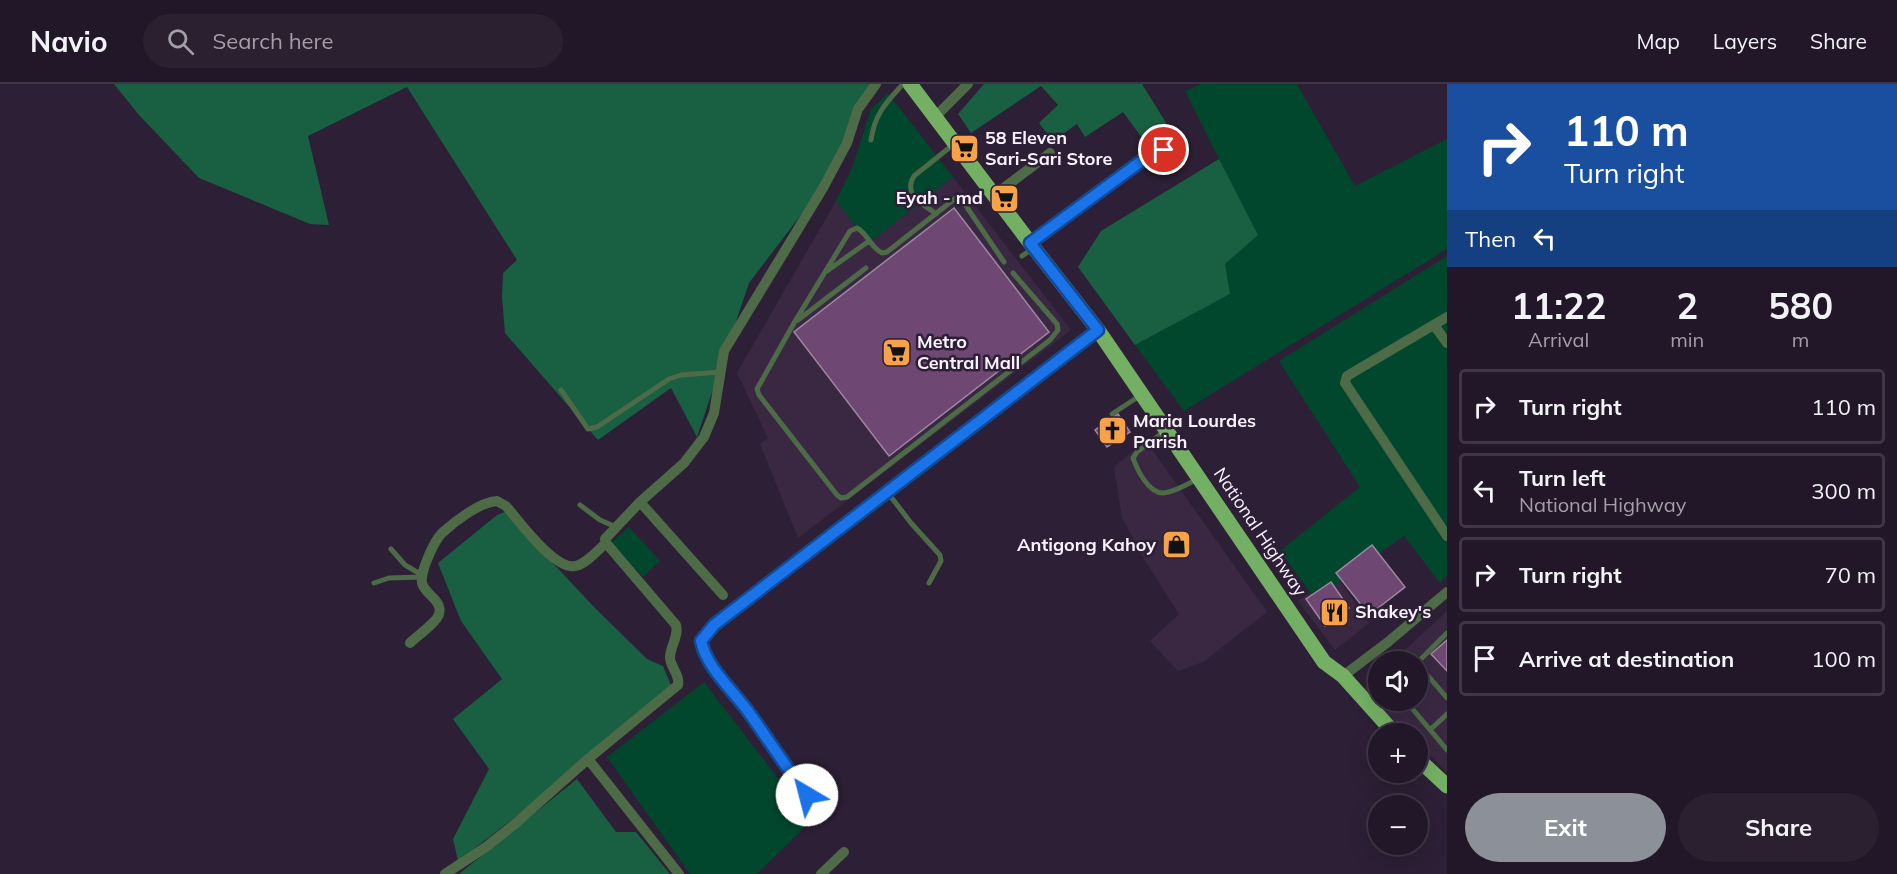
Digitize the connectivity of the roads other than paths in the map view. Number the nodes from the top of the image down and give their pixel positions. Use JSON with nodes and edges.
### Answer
{"nodes":[{"id":1,"x":876,"y":84,"type":"edge"},
{"id":2,"x":903,"y":84,"type":"edge"},
{"id":3,"x":910,"y":84,"type":"edge"},
{"id":4,"x":968,"y":84,"type":"edge"},
{"id":5,"x":935,"y":117,"type":"junction"},
{"id":6,"x":871,"y":140,"type":"dead end"},
{"id":7,"x":955,"y":143,"type":"junction"},
{"id":8,"x":1050,"y":153,"type":"dead end"},
{"id":9,"x":1170,"y":165,"type":"dead end"},
{"id":10,"x":993,"y":196,"type":"junction"},
{"id":11,"x":936,"y":214,"type":"junction"},
{"id":12,"x":870,"y":241,"type":"junction"},
{"id":13,"x":1028,"y":249,"type":"junction"},
{"id":14,"x":1004,"y":262,"type":"dead end"},
{"id":15,"x":866,"y":268,"type":"dead end"},
{"id":16,"x":826,"y":272,"type":"junction"},
{"id":17,"x":1013,"y":273,"type":"dead end"},
{"id":18,"x":1447,"y":317,"type":"edge"},
{"id":19,"x":794,"y":323,"type":"junction"},
{"id":20,"x":1434,"y":325,"type":"junction"},
{"id":21,"x":1098,"y":330,"type":"junction"},
{"id":22,"x":1447,"y":343,"type":"edge"},
{"id":23,"x":720,"y":372,"type":"junction"},
{"id":24,"x":561,"y":390,"type":"dead end"},
{"id":25,"x":1142,"y":394,"type":"junction"},
{"id":26,"x":1112,"y":414,"type":"dead end"},
{"id":27,"x":1166,"y":430,"type":"junction"},
{"id":28,"x":1199,"y":478,"type":"junction"},
{"id":29,"x":888,"y":493,"type":"junction"},
{"id":30,"x":640,"y":502,"type":"junction"},
{"id":31,"x":580,"y":505,"type":"dead end"},
{"id":32,"x":616,"y":527,"type":"junction"},
{"id":33,"x":1447,"y":536,"type":"edge"},
{"id":34,"x":606,"y":543,"type":"junction"},
{"id":35,"x":391,"y":549,"type":"dead end"},
{"id":36,"x":422,"y":576,"type":"junction"},
{"id":37,"x":374,"y":584,"type":"dead end"},
{"id":38,"x":929,"y":584,"type":"dead end"},
{"id":39,"x":1447,"y":592,"type":"edge"},
{"id":40,"x":723,"y":596,"type":"dead end"},
{"id":41,"x":1447,"y":633,"type":"edge"},
{"id":42,"x":410,"y":643,"type":"dead end"},
{"id":43,"x":1428,"y":653,"type":"edge"},
{"id":44,"x":1428,"y":675,"type":"edge"},
{"id":45,"x":1343,"y":676,"type":"junction"},
{"id":46,"x":1447,"y":698,"type":"edge"},
{"id":47,"x":1415,"y":711,"type":"edge"},
{"id":48,"x":1447,"y":714,"type":"edge"},
{"id":49,"x":1385,"y":723,"type":"edge"},
{"id":50,"x":1431,"y":729,"type":"junction"},
{"id":51,"x":1446,"y":747,"type":"edge"},
{"id":52,"x":588,"y":759,"type":"junction"},
{"id":53,"x":1428,"y":768,"type":"edge"},
{"id":54,"x":1447,"y":786,"type":"edge"},
{"id":55,"x":807,"y":795,"type":"dead end"},
{"id":56,"x":844,"y":852,"type":"dead end"},
{"id":57,"x":447,"y":874,"type":"edge"},
{"id":58,"x":679,"y":874,"type":"edge"},
{"id":59,"x":821,"y":874,"type":"edge"}],
"edges":[{"from":1,"to":23,"type":"street"},
{"from":2,"to":6,"type":"lane"},
{"from":3,"to":5,"type":"main road","name":"National Highway"},
{"from":4,"to":5,"type":"street"},
{"from":5,"to":7,"type":"main road","name":"National Highway"},
{"from":7,"to":10,"type":"main road","name":"National Highway"},
{"from":7,"to":11,"type":"lane"},
{"from":8,"to":10,"type":"street"},
{"from":9,"to":13,"type":"street"},
{"from":10,"to":13,"type":"main road","name":"National Highway"},
{"from":11,"to":12,"type":"lane"},
{"from":11,"to":14,"type":"lane"},
{"from":12,"to":16,"type":"lane"},
{"from":12,"to":16,"type":"lane"},
{"from":13,"to":21,"type":"main road","name":"National Highway"},
{"from":15,"to":19,"type":"lane"},
{"from":16,"to":19,"type":"lane"},
{"from":17,"to":19,"type":"lane"},
{"from":18,"to":20,"type":"street"},
{"from":20,"to":22,"type":"street"},
{"from":20,"to":33,"type":"street"},
{"from":21,"to":25,"type":"main road","name":"National Highway"},
{"from":21,"to":29,"type":"street"},
{"from":23,"to":24,"type":"lane"},
{"from":23,"to":30,"type":"street"},
{"from":25,"to":26,"type":"lane"},
{"from":25,"to":27,"type":"main road","name":"National Highway"},
{"from":27,"to":28,"type":"main road","name":"National Highway"},
{"from":27,"to":28,"type":"lane"},
{"from":28,"to":45,"type":"main road","name":"National Highway"},
{"from":29,"to":38,"type":"lane"},
{"from":29,"to":55,"type":"street"},
{"from":30,"to":32,"type":"street"},
{"from":30,"to":40,"type":"street"},
{"from":31,"to":32,"type":"lane"},
{"from":32,"to":34,"type":"street"},
{"from":34,"to":36,"type":"street"},
{"from":34,"to":52,"type":"street"},
{"from":35,"to":36,"type":"lane"},
{"from":36,"to":37,"type":"lane"},
{"from":36,"to":42,"type":"street"},
{"from":39,"to":45,"type":"street"},
{"from":41,"to":43,"type":"lane"},
{"from":44,"to":46,"type":"lane"},
{"from":45,"to":49,"type":"main road","name":"National Highway"},
{"from":47,"to":50,"type":"lane"},
{"from":48,"to":50,"type":"lane"},
{"from":50,"to":51,"type":"lane"},
{"from":52,"to":57,"type":"street"},
{"from":52,"to":58,"type":"street"},
{"from":53,"to":54,"type":"main road"},
{"from":56,"to":59,"type":"street"}]}
